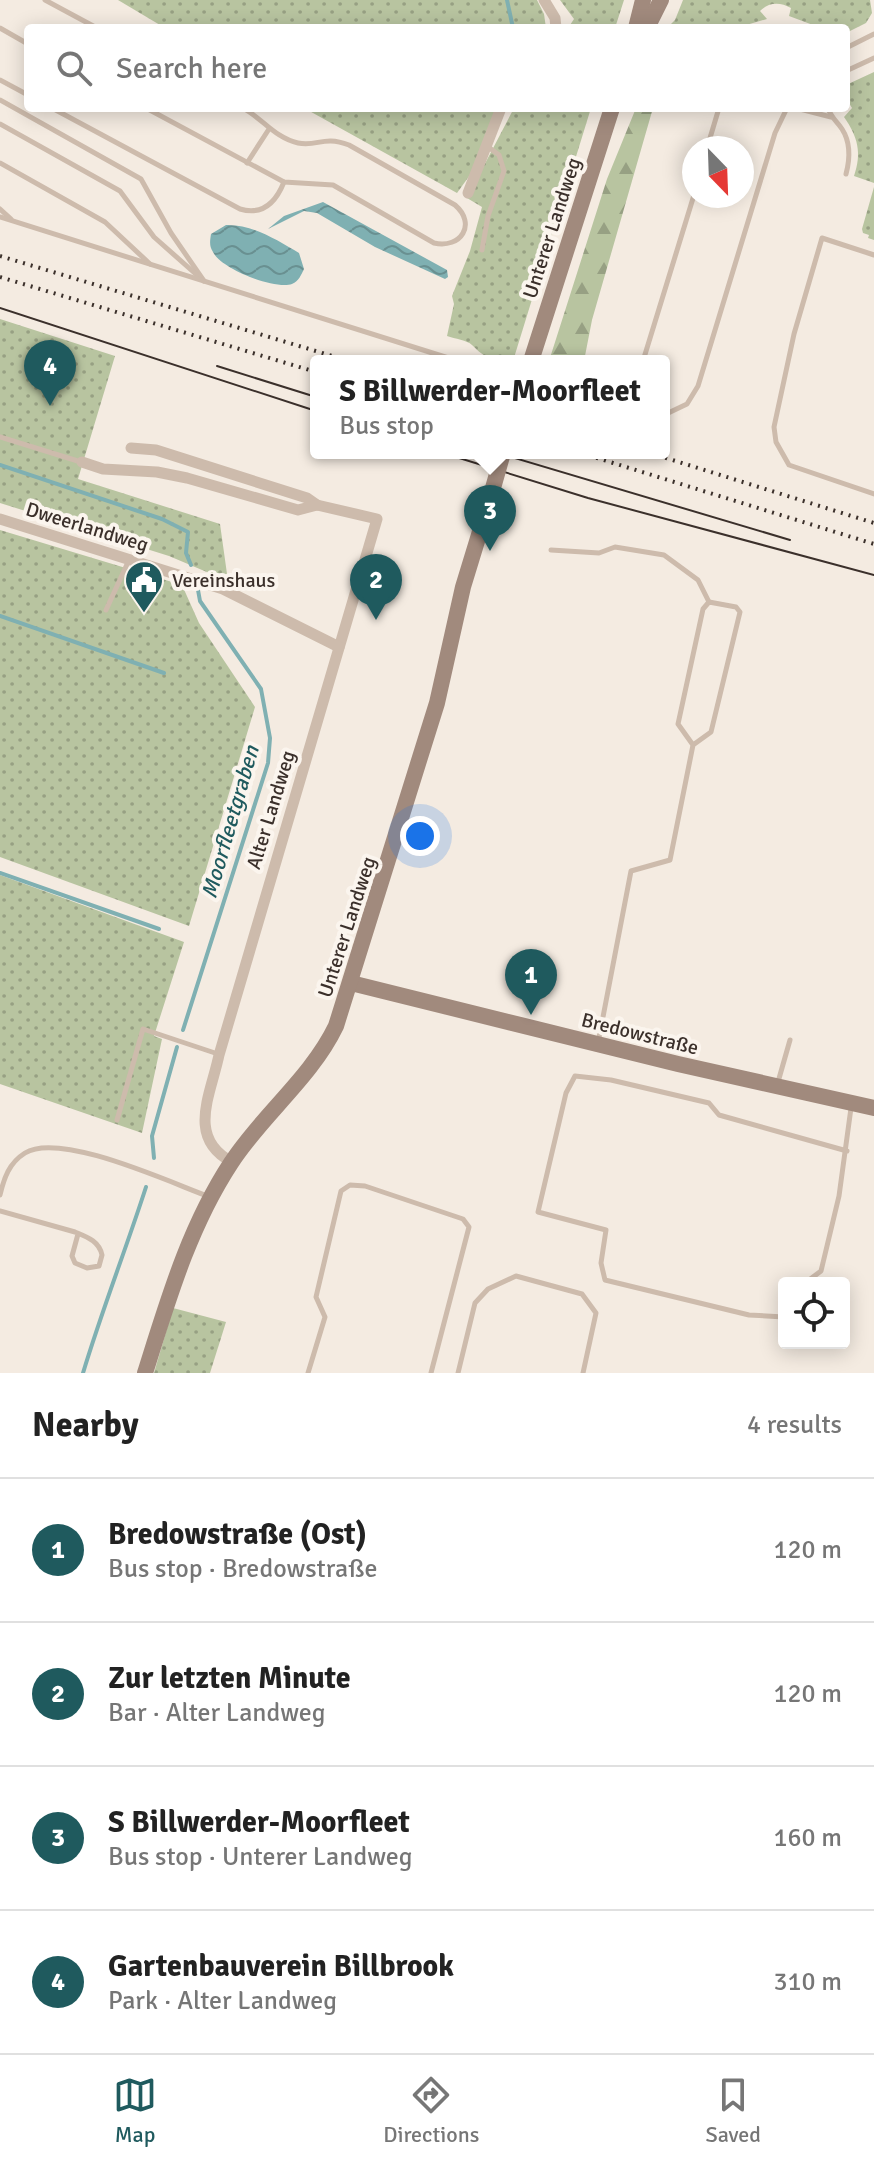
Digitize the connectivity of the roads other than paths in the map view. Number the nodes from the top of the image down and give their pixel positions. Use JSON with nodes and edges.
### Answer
{"nodes":[{"id":1,"x":45,"y":0,"type":"edge"},
{"id":2,"x":544,"y":0,"type":"edge"},
{"id":3,"x":643,"y":0,"type":"edge"},
{"id":4,"x":661,"y":0,"type":"edge"},
{"id":5,"x":90,"y":24,"type":"edge"},
{"id":6,"x":556,"y":24,"type":"edge"},
{"id":7,"x":637,"y":24,"type":"edge"},
{"id":8,"x":649,"y":24,"type":"edge"},
{"id":9,"x":0,"y":28,"type":"edge"},
{"id":10,"x":874,"y":34,"type":"edge"},
{"id":11,"x":24,"y":42,"type":"edge"},
{"id":12,"x":850,"y":46,"type":"edge"},
{"id":13,"x":874,"y":58,"type":"edge"},
{"id":14,"x":850,"y":69,"type":"edge"},
{"id":15,"x":0,"y":80,"type":"edge"},
{"id":16,"x":24,"y":93,"type":"edge"},
{"id":17,"x":0,"y":100,"type":"edge"},
{"id":18,"x":59,"y":112,"type":"edge"},
{"id":19,"x":153,"y":112,"type":"edge"},
{"id":20,"x":250,"y":112,"type":"edge"},
{"id":21,"x":499,"y":112,"type":"edge"},
{"id":22,"x":611,"y":112,"type":"edge"},
{"id":23,"x":718,"y":112,"type":"edge"},
{"id":24,"x":785,"y":112,"type":"edge"},
{"id":25,"x":812,"y":112,"type":"edge"},
{"id":26,"x":829,"y":112,"type":"edge"},
{"id":27,"x":831,"y":117,"type":"junction"},
{"id":28,"x":0,"y":124,"type":"edge"},
{"id":29,"x":269,"y":129,"type":"junction"},
{"id":30,"x":711,"y":136,"type":"edge"},
{"id":31,"x":487,"y":145,"type":"junction"},
{"id":32,"x":0,"y":163,"type":"edge"},
{"id":33,"x":247,"y":163,"type":"junction"},
{"id":34,"x":846,"y":174,"type":"dead end"},
{"id":35,"x":284,"y":182,"type":"junction"},
{"id":36,"x":468,"y":193,"type":"dead end"},
{"id":37,"x":690,"y":208,"type":"edge"},
{"id":38,"x":0,"y":209,"type":"edge"},
{"id":39,"x":0,"y":217,"type":"edge"},
{"id":40,"x":12,"y":220,"type":"junction"},
{"id":41,"x":482,"y":250,"type":"dead end"},
{"id":42,"x":874,"y":255,"type":"edge"},
{"id":43,"x":151,"y":265,"type":"junction"},
{"id":44,"x":204,"y":282,"type":"junction"},
{"id":45,"x":439,"y":355,"type":"edge"},
{"id":46,"x":533,"y":355,"type":"edge"},
{"id":47,"x":645,"y":355,"type":"edge"},
{"id":48,"x":670,"y":412,"type":"edge"},
{"id":49,"x":0,"y":437,"type":"edge"},
{"id":50,"x":131,"y":448,"type":"dead end"},
{"id":51,"x":501,"y":459,"type":"edge"},
{"id":52,"x":82,"y":462,"type":"joint"},
{"id":53,"x":874,"y":494,"type":"edge"},
{"id":54,"x":317,"y":505,"type":"junction"},
{"id":55,"x":0,"y":519,"type":"edge"},
{"id":56,"x":551,"y":550,"type":"dead end"},
{"id":57,"x":129,"y":559,"type":"junction"},
{"id":58,"x":709,"y":602,"type":"junction"},
{"id":59,"x":106,"y":610,"type":"dead end"},
{"id":60,"x":339,"y":647,"type":"junction"},
{"id":61,"x":693,"y":745,"type":"junction"},
{"id":62,"x":351,"y":983,"type":"junction"},
{"id":63,"x":790,"y":1040,"type":"dead end"},
{"id":64,"x":598,"y":1044,"type":"junction"},
{"id":65,"x":219,"y":1055,"type":"junction"},
{"id":66,"x":777,"y":1087,"type":"junction"},
{"id":67,"x":852,"y":1103,"type":"junction"},
{"id":68,"x":874,"y":1108,"type":"edge"},
{"id":69,"x":117,"y":1120,"type":"dead end"},
{"id":70,"x":847,"y":1151,"type":"junction"},
{"id":71,"x":232,"y":1162,"type":"junction"},
{"id":72,"x":0,"y":1195,"type":"edge"},
{"id":73,"x":211,"y":1197,"type":"junction"},
{"id":74,"x":0,"y":1211,"type":"edge"},
{"id":75,"x":78,"y":1234,"type":"junction"},
{"id":76,"x":813,"y":1277,"type":"edge"},
{"id":77,"x":778,"y":1317,"type":"edge"},
{"id":78,"x":145,"y":1373,"type":"edge"},
{"id":79,"x":308,"y":1373,"type":"edge"},
{"id":80,"x":431,"y":1373,"type":"edge"},
{"id":81,"x":458,"y":1373,"type":"edge"},
{"id":82,"x":583,"y":1373,"type":"edge"}],
"edges":[{"from":1,"to":5,"type":"lane"},
{"from":2,"to":6,"type":"street"},
{"from":3,"to":7,"type":"main road"},
{"from":4,"to":8,"type":"main road"},
{"from":9,"to":11,"type":"lane"},
{"from":10,"to":12,"type":"lane"},
{"from":13,"to":14,"type":"lane"},
{"from":15,"to":16,"type":"lane"},
{"from":17,"to":44,"type":"lane"},
{"from":18,"to":35,"type":"lane"},
{"from":19,"to":33,"type":"lane"},
{"from":20,"to":29,"type":"lane"},
{"from":21,"to":31,"type":"street"},
{"from":22,"to":46,"type":"main road","name":"Unterer Landweg"},
{"from":23,"to":30,"type":"lane"},
{"from":24,"to":48,"type":"lane"},
{"from":25,"to":27,"type":"lane"},
{"from":26,"to":27,"type":"lane"},
{"from":27,"to":34,"type":"lane"},
{"from":28,"to":44,"type":"lane"},
{"from":29,"to":33,"type":"lane"},
{"from":29,"to":35,"type":"lane"},
{"from":31,"to":36,"type":"street"},
{"from":31,"to":41,"type":"lane"},
{"from":32,"to":43,"type":"lane"},
{"from":33,"to":35,"type":"lane"},
{"from":37,"to":47,"type":"lane"},
{"from":38,"to":40,"type":"lane"},
{"from":39,"to":40,"type":"lane"},
{"from":40,"to":43,"type":"lane"},
{"from":42,"to":53,"type":"lane"},
{"from":43,"to":44,"type":"lane"},
{"from":44,"to":45,"type":"lane"},
{"from":49,"to":52,"type":"lane"},
{"from":50,"to":54,"type":"street","name":"Alter Landweg"},
{"from":51,"to":62,"type":"main road","name":"Unterer Landweg","bridge":true},
{"from":52,"to":54,"type":"street","name":"Alter Landweg"},
{"from":54,"to":60,"type":"street","name":"Alter Landweg"},
{"from":55,"to":57,"type":"street","name":"Dweerlandweg"},
{"from":56,"to":58,"type":"lane"},
{"from":57,"to":59,"type":"lane"},
{"from":57,"to":60,"type":"street","name":"Dweerlandweg"},
{"from":58,"to":61,"type":"lane"},
{"from":58,"to":61,"type":"lane"},
{"from":60,"to":65,"type":"street","name":"Alter Landweg"},
{"from":61,"to":64,"type":"lane"},
{"from":62,"to":64,"type":"main road","name":"Bredowstraße"},
{"from":62,"to":71,"type":"main road","name":"Unterer Landweg"},
{"from":63,"to":66,"type":"lane"},
{"from":64,"to":66,"type":"main road","name":"Bredowstraße"},
{"from":65,"to":69,"type":"lane"},
{"from":65,"to":71,"type":"street","name":"Alter Landweg"},
{"from":66,"to":67,"type":"main road","name":"Bredowstraße"},
{"from":67,"to":68,"type":"main road","name":"Bredowstraße"},
{"from":67,"to":70,"type":"lane"},
{"from":70,"to":76,"type":"lane"},
{"from":70,"to":77,"type":"lane"},
{"from":71,"to":73,"type":"main road","name":"Unterer Landweg"},
{"from":72,"to":73,"type":"lane"},
{"from":73,"to":78,"type":"main road","name":"Unterer Landweg"},
{"from":74,"to":75,"type":"lane"},
{"from":75,"to":75,"type":"lane"},
{"from":79,"to":80,"type":"lane"},
{"from":81,"to":82,"type":"lane"}]}
